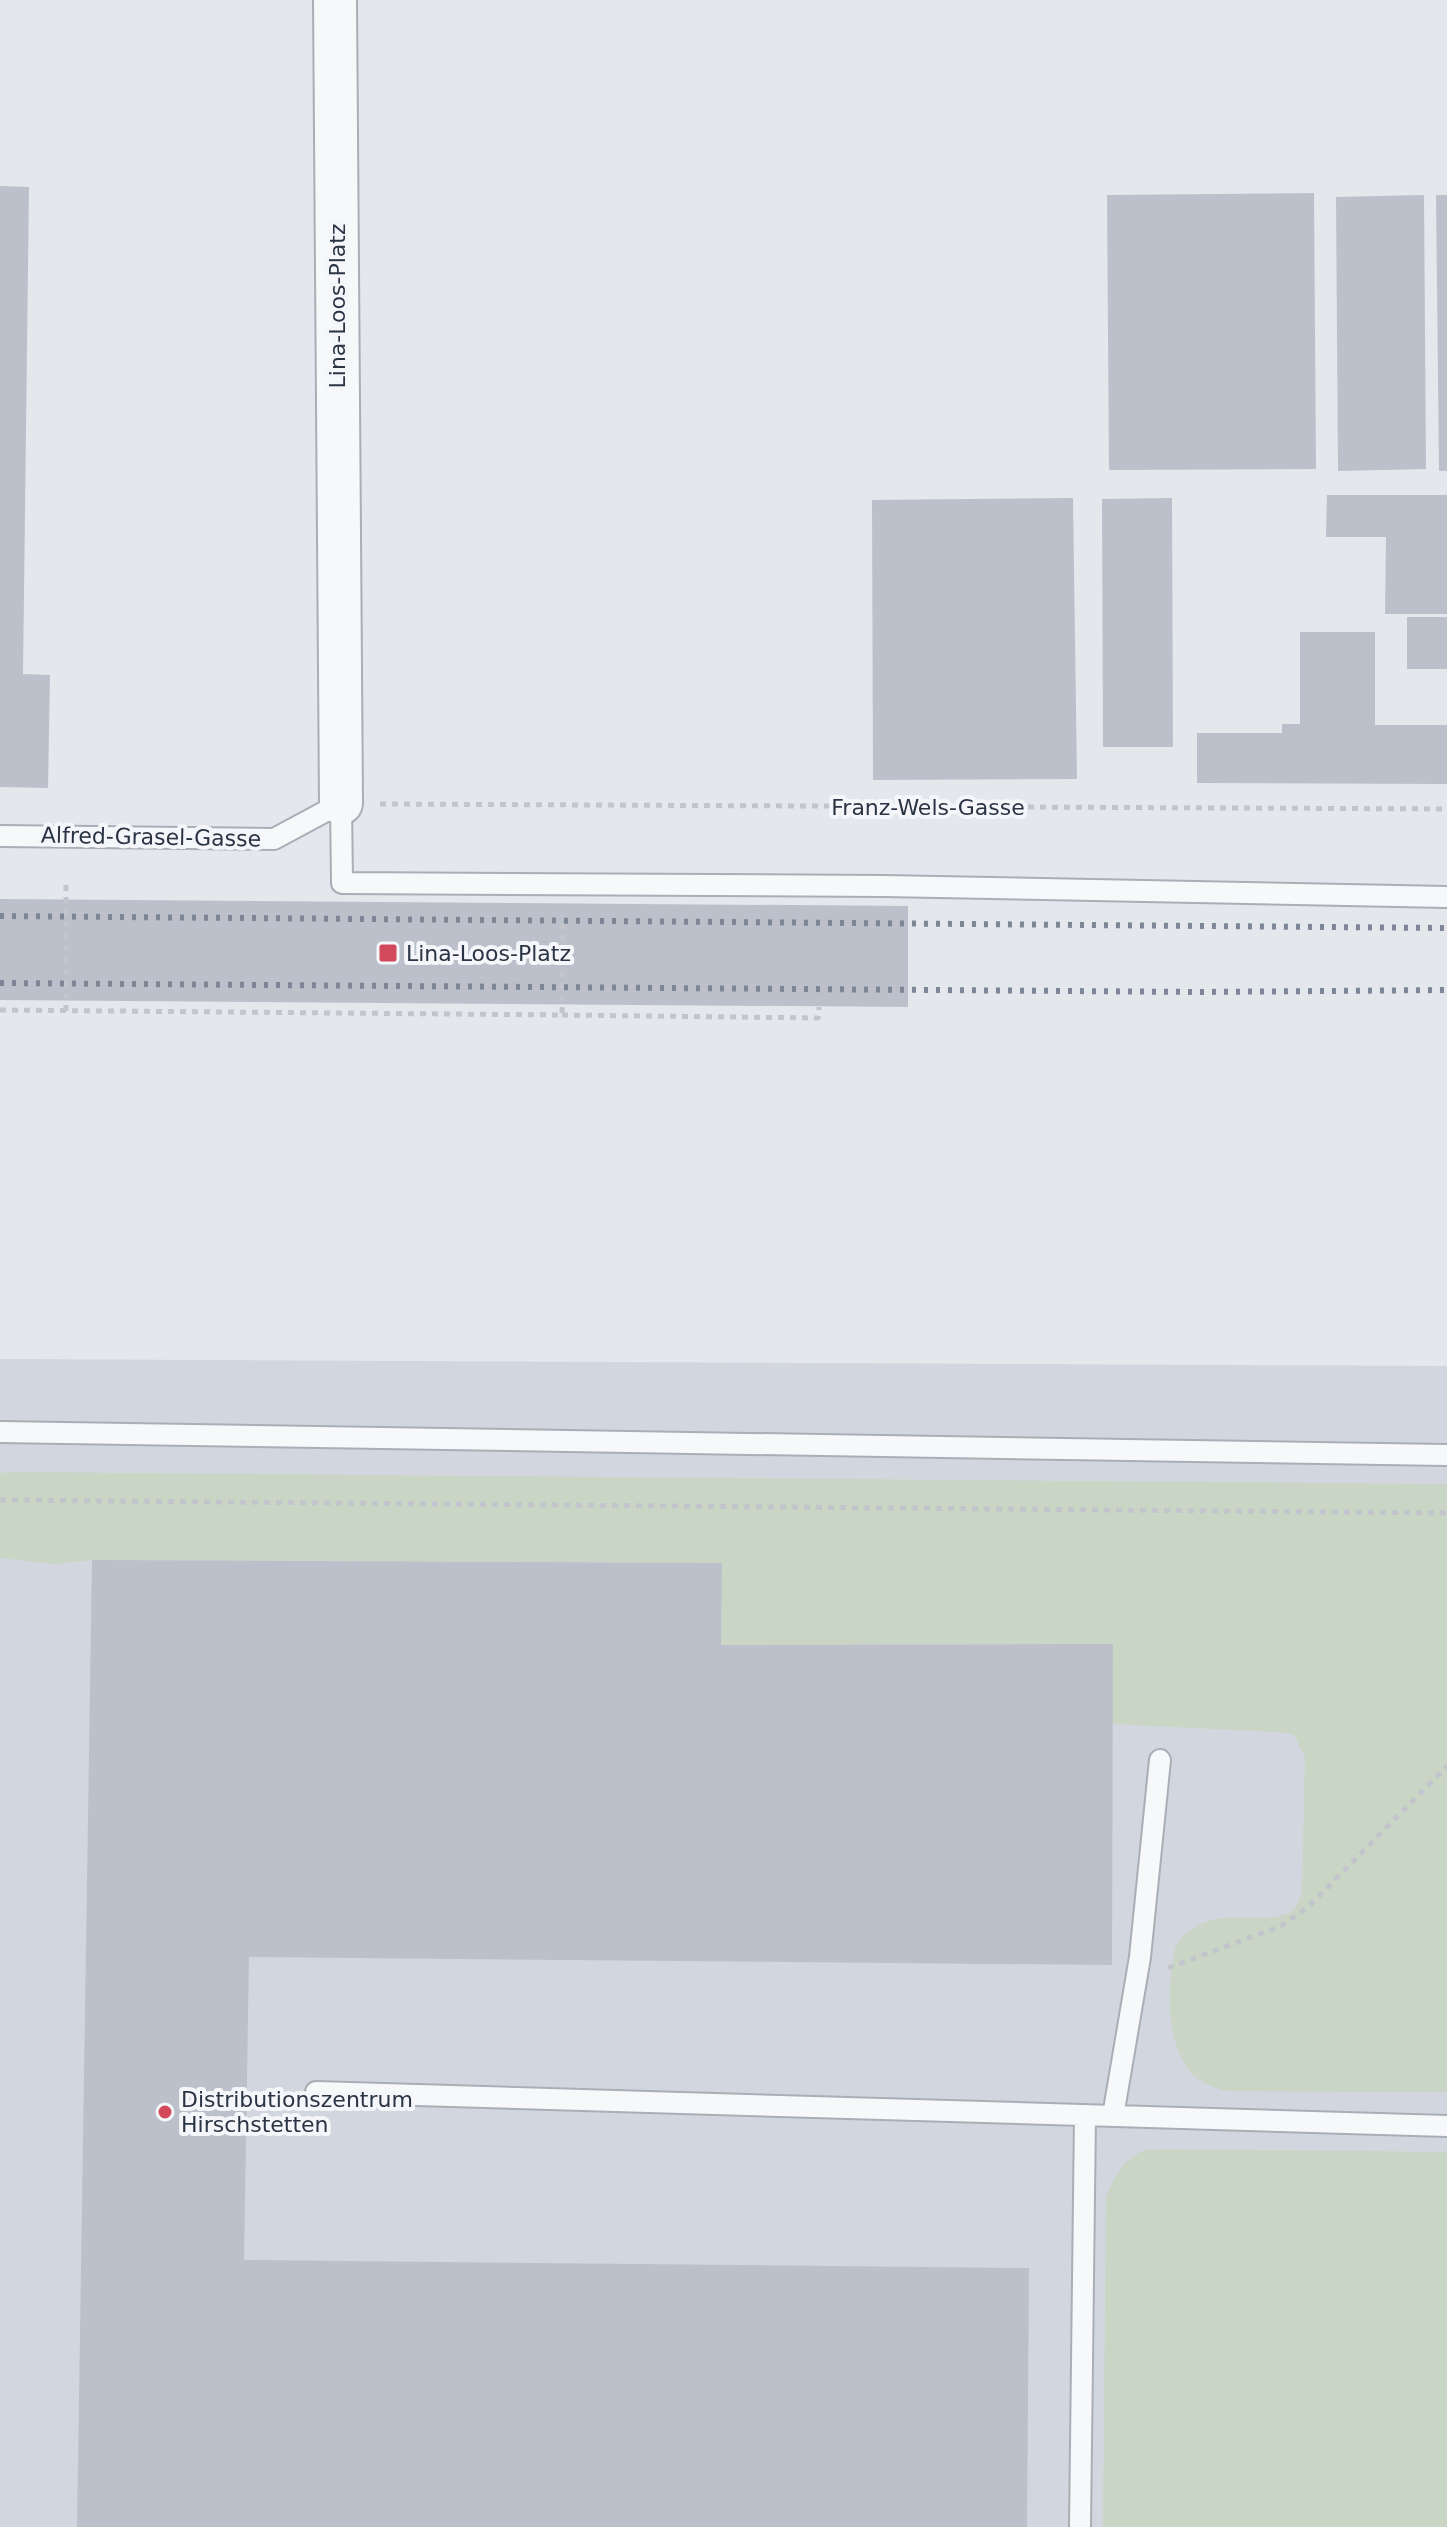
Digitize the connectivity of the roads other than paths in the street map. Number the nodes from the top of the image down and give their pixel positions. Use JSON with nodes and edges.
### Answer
{"nodes":[{"id":1,"x":335,"y":0,"type":"edge"},
{"id":2,"x":341,"y":803,"type":"junction"},
{"id":3,"x":0,"y":836,"type":"edge"},
{"id":4,"x":1447,"y":897,"type":"edge"},
{"id":5,"x":0,"y":1432,"type":"edge"},
{"id":6,"x":1447,"y":1455,"type":"edge"},
{"id":7,"x":1160,"y":1760,"type":"dead end"},
{"id":8,"x":316,"y":2092,"type":"dead end"},
{"id":9,"x":1085,"y":2115,"type":"junction"},
{"id":10,"x":1113,"y":2116,"type":"junction"},
{"id":11,"x":1447,"y":2126,"type":"edge"},
{"id":12,"x":1080,"y":2527,"type":"edge"}],
"edges":[{"from":1,"to":2,"type":"street","name":"Lina-Loos-Platz"},
{"from":2,"to":3,"type":"lane","name":"Alfred-Grasel-Gasse"},
{"from":2,"to":4,"type":"lane"},
{"from":5,"to":6,"type":"lane"},
{"from":7,"to":10,"type":"lane"},
{"from":8,"to":9,"type":"lane"},
{"from":9,"to":10,"type":"lane"},
{"from":9,"to":12,"type":"lane"},
{"from":10,"to":11,"type":"lane"}]}
